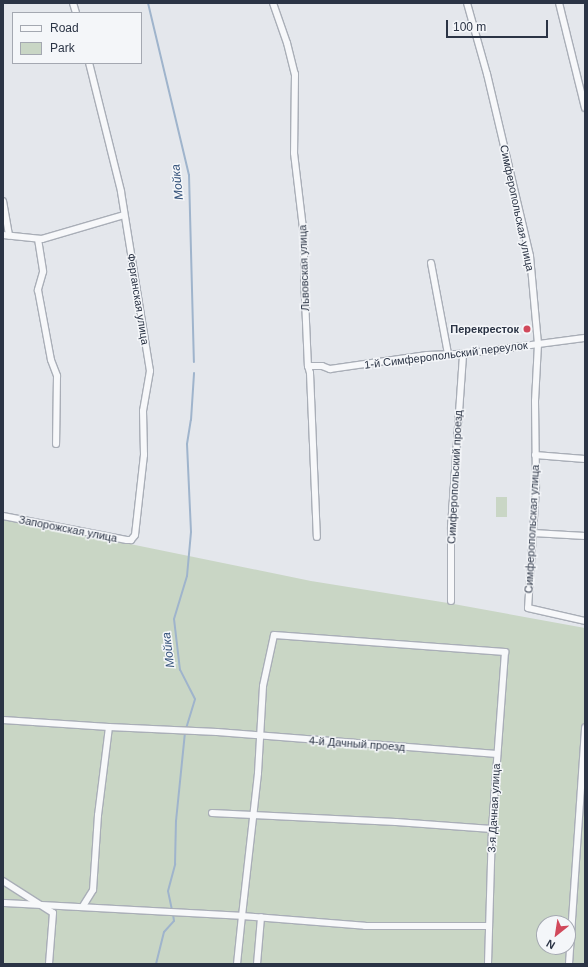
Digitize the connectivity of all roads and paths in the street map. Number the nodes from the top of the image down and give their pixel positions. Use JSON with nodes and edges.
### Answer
{"nodes":[{"id":1,"x":273,"y":3,"type":"edge"},
{"id":2,"x":467,"y":3,"type":"edge"},
{"id":3,"x":559,"y":3,"type":"edge"},
{"id":4,"x":89,"y":64,"type":"edge"},
{"id":5,"x":585,"y":108,"type":"edge"},
{"id":6,"x":3,"y":201,"type":"edge"},
{"id":7,"x":124,"y":215,"type":"junction"},
{"id":8,"x":6,"y":235,"type":"edge"},
{"id":9,"x":38,"y":239,"type":"junction"},
{"id":10,"x":432,"y":263,"type":"dead end"},
{"id":11,"x":585,"y":338,"type":"edge"},
{"id":12,"x":538,"y":344,"type":"junction"},
{"id":13,"x":448,"y":354,"type":"junction"},
{"id":14,"x":463,"y":354,"type":"junction"},
{"id":15,"x":308,"y":366,"type":"junction"},
{"id":16,"x":56,"y":444,"type":"dead end"},
{"id":17,"x":535,"y":455,"type":"junction"},
{"id":18,"x":585,"y":459,"type":"edge"},
{"id":19,"x":3,"y":516,"type":"edge"},
{"id":20,"x":533,"y":533,"type":"junction"},
{"id":21,"x":585,"y":536,"type":"edge"},
{"id":22,"x":316,"y":537,"type":"dead end"},
{"id":23,"x":133,"y":538,"type":"joint"},
{"id":24,"x":451,"y":601,"type":"dead end"},
{"id":25,"x":585,"y":621,"type":"edge"},
{"id":26,"x":3,"y":720,"type":"edge"},
{"id":27,"x":109,"y":727,"type":"junction"},
{"id":28,"x":585,"y":728,"type":"edge"},
{"id":29,"x":261,"y":737,"type":"junction"},
{"id":30,"x":497,"y":754,"type":"junction"},
{"id":31,"x":212,"y":813,"type":"dead end"},
{"id":32,"x":254,"y":816,"type":"junction"},
{"id":33,"x":492,"y":829,"type":"junction"},
{"id":34,"x":3,"y":880,"type":"edge"},
{"id":35,"x":3,"y":903,"type":"edge"},
{"id":36,"x":42,"y":904,"type":"junction"},
{"id":37,"x":84,"y":906,"type":"junction"},
{"id":38,"x":242,"y":916,"type":"junction"},
{"id":39,"x":261,"y":917,"type":"junction"},
{"id":40,"x":489,"y":926,"type":"junction"},
{"id":41,"x":49,"y":964,"type":"edge"},
{"id":42,"x":237,"y":964,"type":"edge"},
{"id":43,"x":257,"y":964,"type":"edge"},
{"id":44,"x":488,"y":964,"type":"edge"},
{"id":45,"x":569,"y":964,"type":"edge"}],
"edges":[{"from":1,"to":15,"type":"street","name":"Львовская улица"},
{"from":2,"to":12,"type":"street","name":"Симферопольская улица"},
{"from":3,"to":5,"type":"street"},
{"from":4,"to":7,"type":"street","name":"Ферганская улица"},
{"from":6,"to":8,"type":"street"},
{"from":7,"to":9,"type":"street"},
{"from":7,"to":23,"type":"street","name":"Ферганская улица"},
{"from":8,"to":9,"type":"street"},
{"from":9,"to":16,"type":"street"},
{"from":10,"to":13,"type":"street"},
{"from":11,"to":12,"type":"street","name":"1-й Симферопольский переулок"},
{"from":12,"to":14,"type":"street","name":"1-й Симферопольский переулок"},
{"from":12,"to":17,"type":"street","name":"Симферопольская улица"},
{"from":13,"to":14,"type":"street","name":"1-й Симферопольский переулок"},
{"from":13,"to":15,"type":"street","name":"1-й Симферопольский переулок"},
{"from":14,"to":24,"type":"street","name":"Симферопольский проезд"},
{"from":15,"to":22,"type":"street","name":"Львовская улица"},
{"from":17,"to":18,"type":"street"},
{"from":17,"to":20,"type":"street","name":"Симферопольская улица"},
{"from":19,"to":23,"type":"street","name":"Запорожская улица"},
{"from":20,"to":21,"type":"street"},
{"from":20,"to":25,"type":"street","name":"Симферопольская улица"},
{"from":26,"to":27,"type":"street","name":"4-й Дачный проезд"},
{"from":27,"to":29,"type":"street","name":"4-й Дачный проезд"},
{"from":27,"to":37,"type":"street"},
{"from":28,"to":45,"type":"street"},
{"from":29,"to":30,"type":"street","name":"4-й Дачный проезд"},
{"from":29,"to":30,"type":"street","name":"3-я Дачная улица"},
{"from":29,"to":32,"type":"street"},
{"from":30,"to":33,"type":"street","name":"3-я Дачная улица"},
{"from":31,"to":32,"type":"street"},
{"from":32,"to":33,"type":"street"},
{"from":32,"to":38,"type":"street"},
{"from":33,"to":40,"type":"street","name":"3-я Дачная улица"},
{"from":34,"to":36,"type":"street"},
{"from":35,"to":36,"type":"street"},
{"from":36,"to":37,"type":"street"},
{"from":36,"to":41,"type":"street"},
{"from":37,"to":38,"type":"street"},
{"from":38,"to":39,"type":"street"},
{"from":38,"to":42,"type":"street"},
{"from":39,"to":40,"type":"street"},
{"from":39,"to":43,"type":"street"},
{"from":40,"to":44,"type":"street","name":"3-я Дачная улица"}]}
